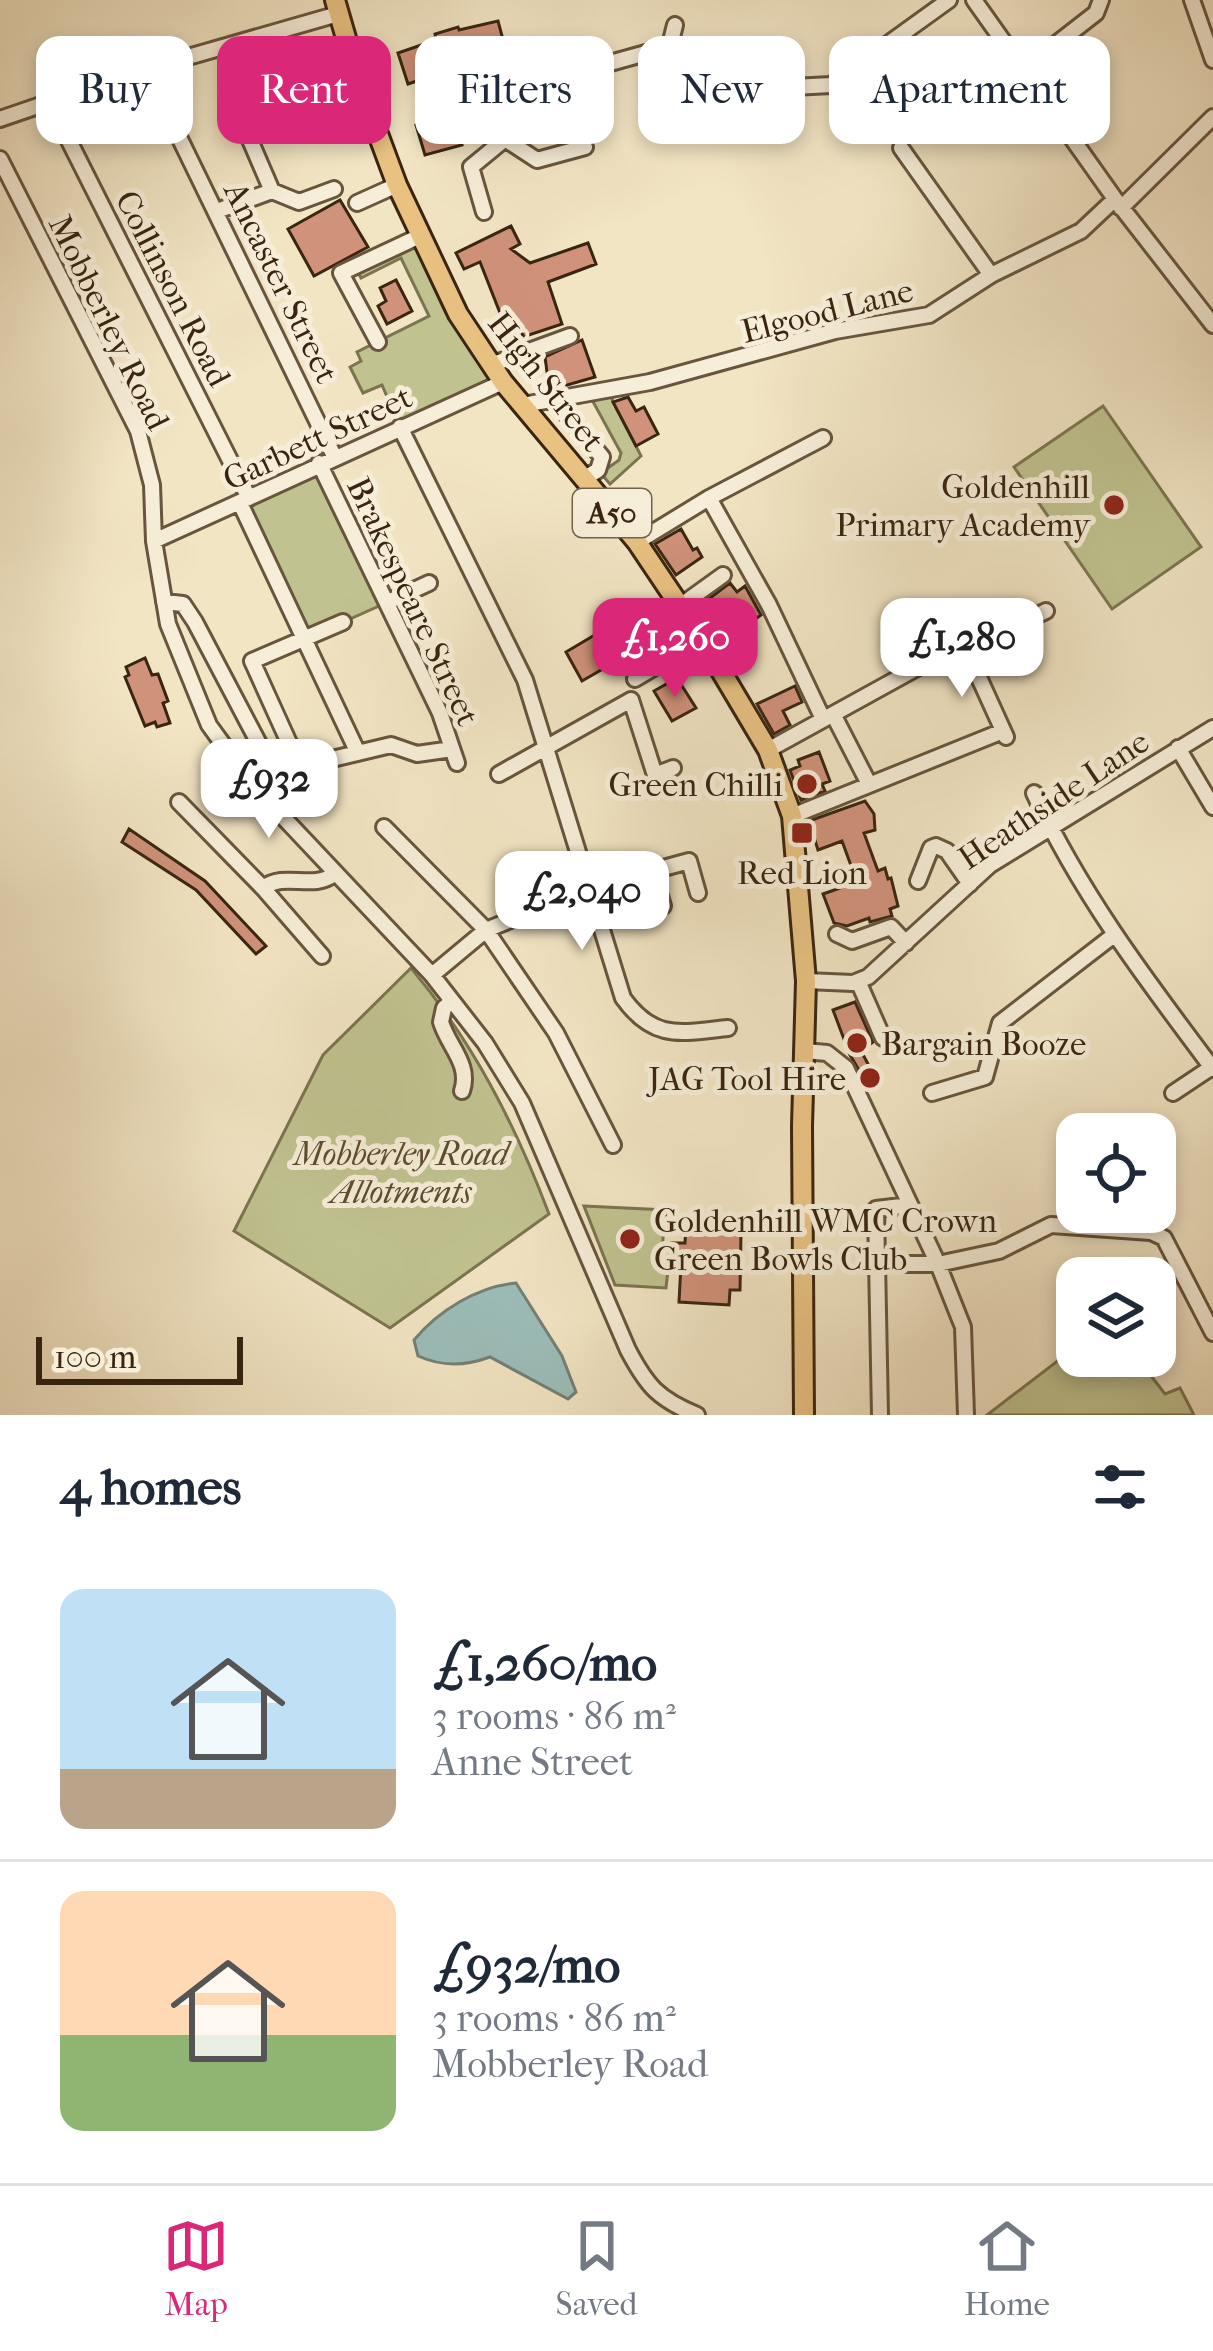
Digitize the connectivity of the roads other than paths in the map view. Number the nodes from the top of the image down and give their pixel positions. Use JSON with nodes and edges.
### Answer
{"nodes":[{"id":1,"x":949,"y":0,"type":"edge"},
{"id":2,"x":974,"y":0,"type":"edge"},
{"id":3,"x":1101,"y":0,"type":"edge"},
{"id":4,"x":1192,"y":0,"type":"edge"},
{"id":5,"x":336,"y":7,"type":"edge"},
{"id":6,"x":674,"y":25,"type":"dead end"},
{"id":7,"x":672,"y":36,"type":"edge"},
{"id":8,"x":1000,"y":36,"type":"edge"},
{"id":9,"x":1066,"y":36,"type":"edge"},
{"id":10,"x":193,"y":54,"type":"edge"},
{"id":11,"x":1213,"y":60,"type":"edge"},
{"id":12,"x":805,"y":86,"type":"edge"},
{"id":13,"x":36,"y":108,"type":"edge"},
{"id":14,"x":1213,"y":117,"type":"edge"},
{"id":15,"x":0,"y":119,"type":"edge"},
{"id":16,"x":70,"y":144,"type":"edge"},
{"id":17,"x":184,"y":144,"type":"edge"},
{"id":18,"x":252,"y":144,"type":"edge"},
{"id":19,"x":499,"y":144,"type":"edge"},
{"id":20,"x":513,"y":144,"type":"edge"},
{"id":21,"x":1076,"y":144,"type":"edge"},
{"id":22,"x":585,"y":147,"type":"dead end"},
{"id":23,"x":901,"y":148,"type":"dead end"},
{"id":24,"x":0,"y":159,"type":"edge"},
{"id":25,"x":397,"y":185,"type":"junction"},
{"id":26,"x":334,"y":190,"type":"dead end"},
{"id":27,"x":272,"y":191,"type":"junction"},
{"id":28,"x":357,"y":202,"type":"dead end"},
{"id":29,"x":1118,"y":204,"type":"junction"},
{"id":30,"x":217,"y":211,"type":"junction"},
{"id":31,"x":484,"y":212,"type":"dead end"},
{"id":32,"x":422,"y":235,"type":"junction"},
{"id":33,"x":992,"y":275,"type":"junction"},
{"id":34,"x":1213,"y":325,"type":"edge"},
{"id":35,"x":570,"y":336,"type":"dead end"},
{"id":36,"x":378,"y":342,"type":"dead end"},
{"id":37,"x":491,"y":364,"type":"junction"},
{"id":38,"x":503,"y":382,"type":"junction"},
{"id":39,"x":554,"y":399,"type":"junction"},
{"id":40,"x":523,"y":405,"type":"junction"},
{"id":41,"x":400,"y":427,"type":"junction"},
{"id":42,"x":823,"y":439,"type":"dead end"},
{"id":43,"x":327,"y":459,"type":"junction"},
{"id":44,"x":584,"y":479,"type":"junction"},
{"id":45,"x":709,"y":498,"type":"junction"},
{"id":46,"x":244,"y":500,"type":"junction"},
{"id":47,"x":154,"y":541,"type":"junction"},
{"id":48,"x":637,"y":542,"type":"junction"},
{"id":49,"x":723,"y":575,"type":"dead end"},
{"id":50,"x":429,"y":583,"type":"dead end"},
{"id":51,"x":164,"y":602,"type":"junction"},
{"id":52,"x":388,"y":602,"type":"junction"},
{"id":53,"x":680,"y":606,"type":"junction"},
{"id":54,"x":1046,"y":611,"type":"dead end"},
{"id":55,"x":343,"y":622,"type":"dead end"},
{"id":56,"x":307,"y":638,"type":"junction"},
{"id":57,"x":703,"y":639,"type":"junction"},
{"id":58,"x":966,"y":649,"type":"junction"},
{"id":59,"x":635,"y":679,"type":"dead end"},
{"id":60,"x":828,"y":717,"type":"junction"},
{"id":61,"x":1213,"y":728,"type":"edge"},
{"id":62,"x":542,"y":747,"type":"junction"},
{"id":63,"x":1178,"y":748,"type":"junction"},
{"id":64,"x":768,"y":750,"type":"junction"},
{"id":65,"x":358,"y":753,"type":"junction"},
{"id":66,"x":673,"y":769,"type":"dead end"},
{"id":67,"x":500,"y":774,"type":"dead end"},
{"id":68,"x":250,"y":783,"type":"junction"},
{"id":69,"x":869,"y":784,"type":"junction"},
{"id":70,"x":1034,"y":793,"type":"dead end"},
{"id":71,"x":179,"y":802,"type":"dead end"},
{"id":72,"x":1213,"y":807,"type":"edge"},
{"id":73,"x":792,"y":817,"type":"junction"},
{"id":74,"x":406,"y":823,"type":"dead end"},
{"id":75,"x":1051,"y":829,"type":"junction"},
{"id":76,"x":652,"y":870,"type":"junction"},
{"id":77,"x":334,"y":874,"type":"junction"},
{"id":78,"x":918,"y":880,"type":"dead end"},
{"id":79,"x":970,"y":884,"type":"junction"},
{"id":80,"x":263,"y":888,"type":"junction"},
{"id":81,"x":587,"y":889,"type":"junction"},
{"id":82,"x":698,"y":893,"type":"dead end"},
{"id":83,"x":663,"y":906,"type":"dead end"},
{"id":84,"x":486,"y":931,"type":"junction"},
{"id":85,"x":837,"y":934,"type":"dead end"},
{"id":86,"x":1114,"y":934,"type":"junction"},
{"id":87,"x":906,"y":943,"type":"junction"},
{"id":88,"x":322,"y":956,"type":"dead end"},
{"id":89,"x":432,"y":976,"type":"junction"},
{"id":90,"x":806,"y":981,"type":"junction"},
{"id":91,"x":858,"y":981,"type":"junction"},
{"id":92,"x":452,"y":1001,"type":"junction"},
{"id":93,"x":728,"y":1028,"type":"dead end"},
{"id":94,"x":883,"y":1038,"type":"dead end"},
{"id":95,"x":805,"y":1051,"type":"junction"},
{"id":96,"x":1212,"y":1068,"type":"edge"},
{"id":97,"x":462,"y":1091,"type":"dead end"},
{"id":98,"x":932,"y":1093,"type":"dead end"},
{"id":99,"x":1173,"y":1093,"type":"dead end"},
{"id":100,"x":622,"y":1121,"type":"dead end"},
{"id":101,"x":605,"y":1128,"type":"junction"},
{"id":102,"x":613,"y":1145,"type":"dead end"},
{"id":103,"x":910,"y":1205,"type":"junction"},
{"id":104,"x":878,"y":1264,"type":"junction"},
{"id":105,"x":938,"y":1264,"type":"junction"},
{"id":106,"x":1213,"y":1334,"type":"edge"},
{"id":107,"x":698,"y":1415,"type":"edge"},
{"id":108,"x":804,"y":1415,"type":"edge"},
{"id":109,"x":880,"y":1415,"type":"edge"},
{"id":110,"x":965,"y":1415,"type":"edge"}],
"edges":[{"from":1,"to":12,"type":"street"},
{"from":2,"to":8,"type":"street"},
{"from":3,"to":9,"type":"street"},
{"from":4,"to":11,"type":"street"},
{"from":5,"to":10,"type":"street"},
{"from":5,"to":25,"type":"main road","name":"High Street","number":"A50"},
{"from":6,"to":7,"type":"street"},
{"from":13,"to":15,"type":"street"},
{"from":14,"to":29,"type":"street","name":"Elgood Lane"},
{"from":16,"to":46,"type":"street","name":"Collinson Road"},
{"from":17,"to":30,"type":"street","name":"Ancaster Street"},
{"from":18,"to":27,"type":"street"},
{"from":19,"to":31,"type":"street"},
{"from":20,"to":22,"type":"street"},
{"from":21,"to":29,"type":"street"},
{"from":23,"to":33,"type":"street"},
{"from":24,"to":47,"type":"street","name":"Mobberley Road"},
{"from":25,"to":28,"type":"street"},
{"from":25,"to":32,"type":"main road","name":"High Street","number":"A50"},
{"from":26,"to":27,"type":"street"},
{"from":27,"to":30,"type":"street"},
{"from":29,"to":33,"type":"street","name":"Elgood Lane"},
{"from":29,"to":34,"type":"street"},
{"from":30,"to":43,"type":"street","name":"Ancaster Street"},
{"from":32,"to":36,"type":"street"},
{"from":32,"to":37,"type":"main road","name":"High Street","number":"A50"},
{"from":33,"to":39,"type":"street","name":"Elgood Lane"},
{"from":35,"to":37,"type":"street"},
{"from":37,"to":38,"type":"main road","name":"High Street","number":"A50"},
{"from":38,"to":40,"type":"main road","name":"High Street","number":"A50"},
{"from":38,"to":41,"type":"street","name":"Garbett Street"},
{"from":39,"to":40,"type":"street","name":"Elgood Lane"},
{"from":39,"to":44,"type":"street"},
{"from":40,"to":44,"type":"main road","name":"High Street","number":"A50"},
{"from":41,"to":43,"type":"street","name":"Garbett Street"},
{"from":41,"to":62,"type":"street"},
{"from":42,"to":45,"type":"street"},
{"from":43,"to":46,"type":"street","name":"Garbett Street"},
{"from":43,"to":52,"type":"street","name":"Brakespeare Street"},
{"from":44,"to":48,"type":"main road","name":"High Street","number":"A50"},
{"from":45,"to":48,"type":"street"},
{"from":45,"to":60,"type":"street"},
{"from":46,"to":47,"type":"street","name":"Garbett Street"},
{"from":46,"to":56,"type":"street","name":"Collinson Road"},
{"from":47,"to":51,"type":"street","name":"Mobberley Road"},
{"from":48,"to":53,"type":"main road","name":"High Street","number":"A50"},
{"from":49,"to":53,"type":"street"},
{"from":50,"to":52,"type":"street"},
{"from":51,"to":68,"type":"street","name":"Mobberley Road"},
{"from":51,"to":68,"type":"street"},
{"from":52,"to":65,"type":"street","name":"Brakespeare Street"},
{"from":53,"to":57,"type":"main road","name":"High Street","number":"A50"},
{"from":54,"to":58,"type":"street"},
{"from":55,"to":56,"type":"street"},
{"from":56,"to":65,"type":"street","name":"Collinson Road"},
{"from":56,"to":65,"type":"street"},
{"from":57,"to":59,"type":"street"},
{"from":57,"to":64,"type":"main road","name":"High Street","number":"A50"},
{"from":58,"to":60,"type":"street"},
{"from":58,"to":69,"type":"street"},
{"from":60,"to":64,"type":"street"},
{"from":60,"to":69,"type":"street"},
{"from":61,"to":63,"type":"street","name":"Heathside Lane"},
{"from":62,"to":66,"type":"street"},
{"from":62,"to":67,"type":"street"},
{"from":62,"to":81,"type":"street"},
{"from":63,"to":72,"type":"street"},
{"from":63,"to":75,"type":"street","name":"Heathside Lane"},
{"from":64,"to":73,"type":"main road","name":"High Street","number":"A50"},
{"from":68,"to":77,"type":"street","name":"Mobberley Road"},
{"from":69,"to":73,"type":"street"},
{"from":70,"to":75,"type":"street"},
{"from":71,"to":80,"type":"street"},
{"from":73,"to":90,"type":"main road","name":"High Street","number":"A50"},
{"from":74,"to":84,"type":"street"},
{"from":75,"to":79,"type":"street","name":"Heathside Lane"},
{"from":75,"to":86,"type":"street"},
{"from":76,"to":81,"type":"street"},
{"from":76,"to":82,"type":"street"},
{"from":76,"to":83,"type":"street"},
{"from":77,"to":80,"type":"street"},
{"from":77,"to":89,"type":"street","name":"Mobberley Road"},
{"from":78,"to":79,"type":"street"},
{"from":79,"to":87,"type":"street","name":"Heathside Lane"},
{"from":80,"to":88,"type":"street"},
{"from":81,"to":84,"type":"street"},
{"from":81,"to":93,"type":"street"},
{"from":84,"to":89,"type":"street"},
{"from":84,"to":101,"type":"street"},
{"from":85,"to":87,"type":"street"},
{"from":86,"to":96,"type":"street"},
{"from":86,"to":98,"type":"street"},
{"from":87,"to":91,"type":"street","name":"Heathside Lane"},
{"from":89,"to":92,"type":"street","name":"Mobberley Road"},
{"from":90,"to":91,"type":"street"},
{"from":90,"to":95,"type":"main road","name":"High Street","number":"A50"},
{"from":91,"to":94,"type":"street"},
{"from":92,"to":97,"type":"street"},
{"from":92,"to":107,"type":"street","name":"Mobberley Road"},
{"from":95,"to":103,"type":"street"},
{"from":95,"to":108,"type":"main road","number":"A50"},
{"from":96,"to":99,"type":"street"},
{"from":100,"to":101,"type":"street"},
{"from":101,"to":102,"type":"street"},
{"from":103,"to":104,"type":"street"},
{"from":103,"to":105,"type":"street"},
{"from":104,"to":105,"type":"street"},
{"from":104,"to":109,"type":"street"},
{"from":105,"to":106,"type":"street"},
{"from":105,"to":110,"type":"street"}]}
